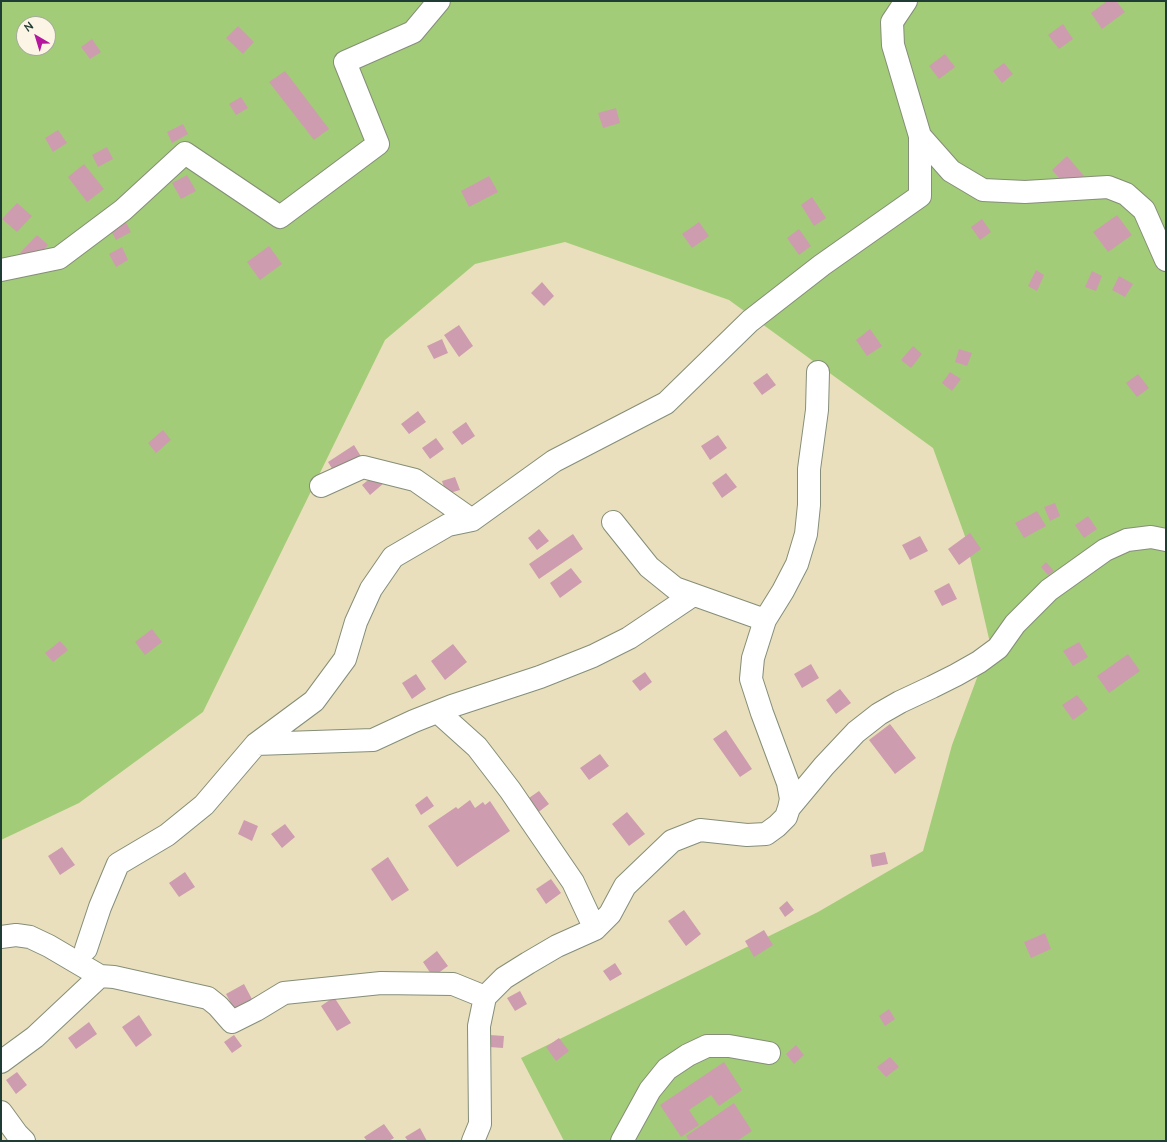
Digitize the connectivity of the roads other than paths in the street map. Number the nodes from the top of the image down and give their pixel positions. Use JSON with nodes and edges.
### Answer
{"nodes":[{"id":1,"x":439,"y":1,"type":"edge"},
{"id":2,"x":906,"y":1,"type":"edge"},
{"id":3,"x":920,"y":136,"type":"junction"},
{"id":4,"x":1166,"y":260,"type":"edge"},
{"id":5,"x":1,"y":270,"type":"edge"},
{"id":6,"x":818,"y":372,"type":"dead end"},
{"id":7,"x":321,"y":486,"type":"dead end"},
{"id":8,"x":472,"y":520,"type":"junction"},
{"id":9,"x":612,"y":522,"type":"dead end"},
{"id":10,"x":1166,"y":540,"type":"edge"},
{"id":11,"x":693,"y":595,"type":"junction"},
{"id":12,"x":765,"y":620,"type":"junction"},
{"id":13,"x":438,"y":712,"type":"junction"},
{"id":14,"x":256,"y":744,"type":"junction"},
{"id":15,"x":790,"y":808,"type":"junction"},
{"id":16,"x":595,"y":929,"type":"junction"},
{"id":17,"x":1,"y":937,"type":"edge"},
{"id":18,"x":86,"y":949,"type":"dead end"},
{"id":19,"x":100,"y":976,"type":"junction"},
{"id":20,"x":486,"y":997,"type":"junction"},
{"id":21,"x":769,"y":1052,"type":"dead end"},
{"id":22,"x":1,"y":1062,"type":"edge"},
{"id":23,"x":1,"y":1112,"type":"edge"},
{"id":24,"x":24,"y":1141,"type":"edge"},
{"id":25,"x":473,"y":1141,"type":"edge"},
{"id":26,"x":622,"y":1141,"type":"edge"}],
"edges":[{"from":1,"to":5,"type":"street"},
{"from":2,"to":3,"type":"street"},
{"from":3,"to":4,"type":"street"},
{"from":3,"to":8,"type":"street"},
{"from":6,"to":12,"type":"street"},
{"from":7,"to":8,"type":"street"},
{"from":8,"to":14,"type":"street"},
{"from":9,"to":11,"type":"street"},
{"from":10,"to":15,"type":"street"},
{"from":11,"to":12,"type":"street"},
{"from":11,"to":13,"type":"street"},
{"from":12,"to":15,"type":"street"},
{"from":13,"to":14,"type":"street"},
{"from":13,"to":16,"type":"street"},
{"from":14,"to":18,"type":"street"},
{"from":15,"to":16,"type":"street"},
{"from":16,"to":20,"type":"street"},
{"from":17,"to":19,"type":"street"},
{"from":19,"to":20,"type":"street"},
{"from":19,"to":22,"type":"street"},
{"from":20,"to":25,"type":"street"},
{"from":21,"to":26,"type":"street"},
{"from":23,"to":24,"type":"street"}]}
